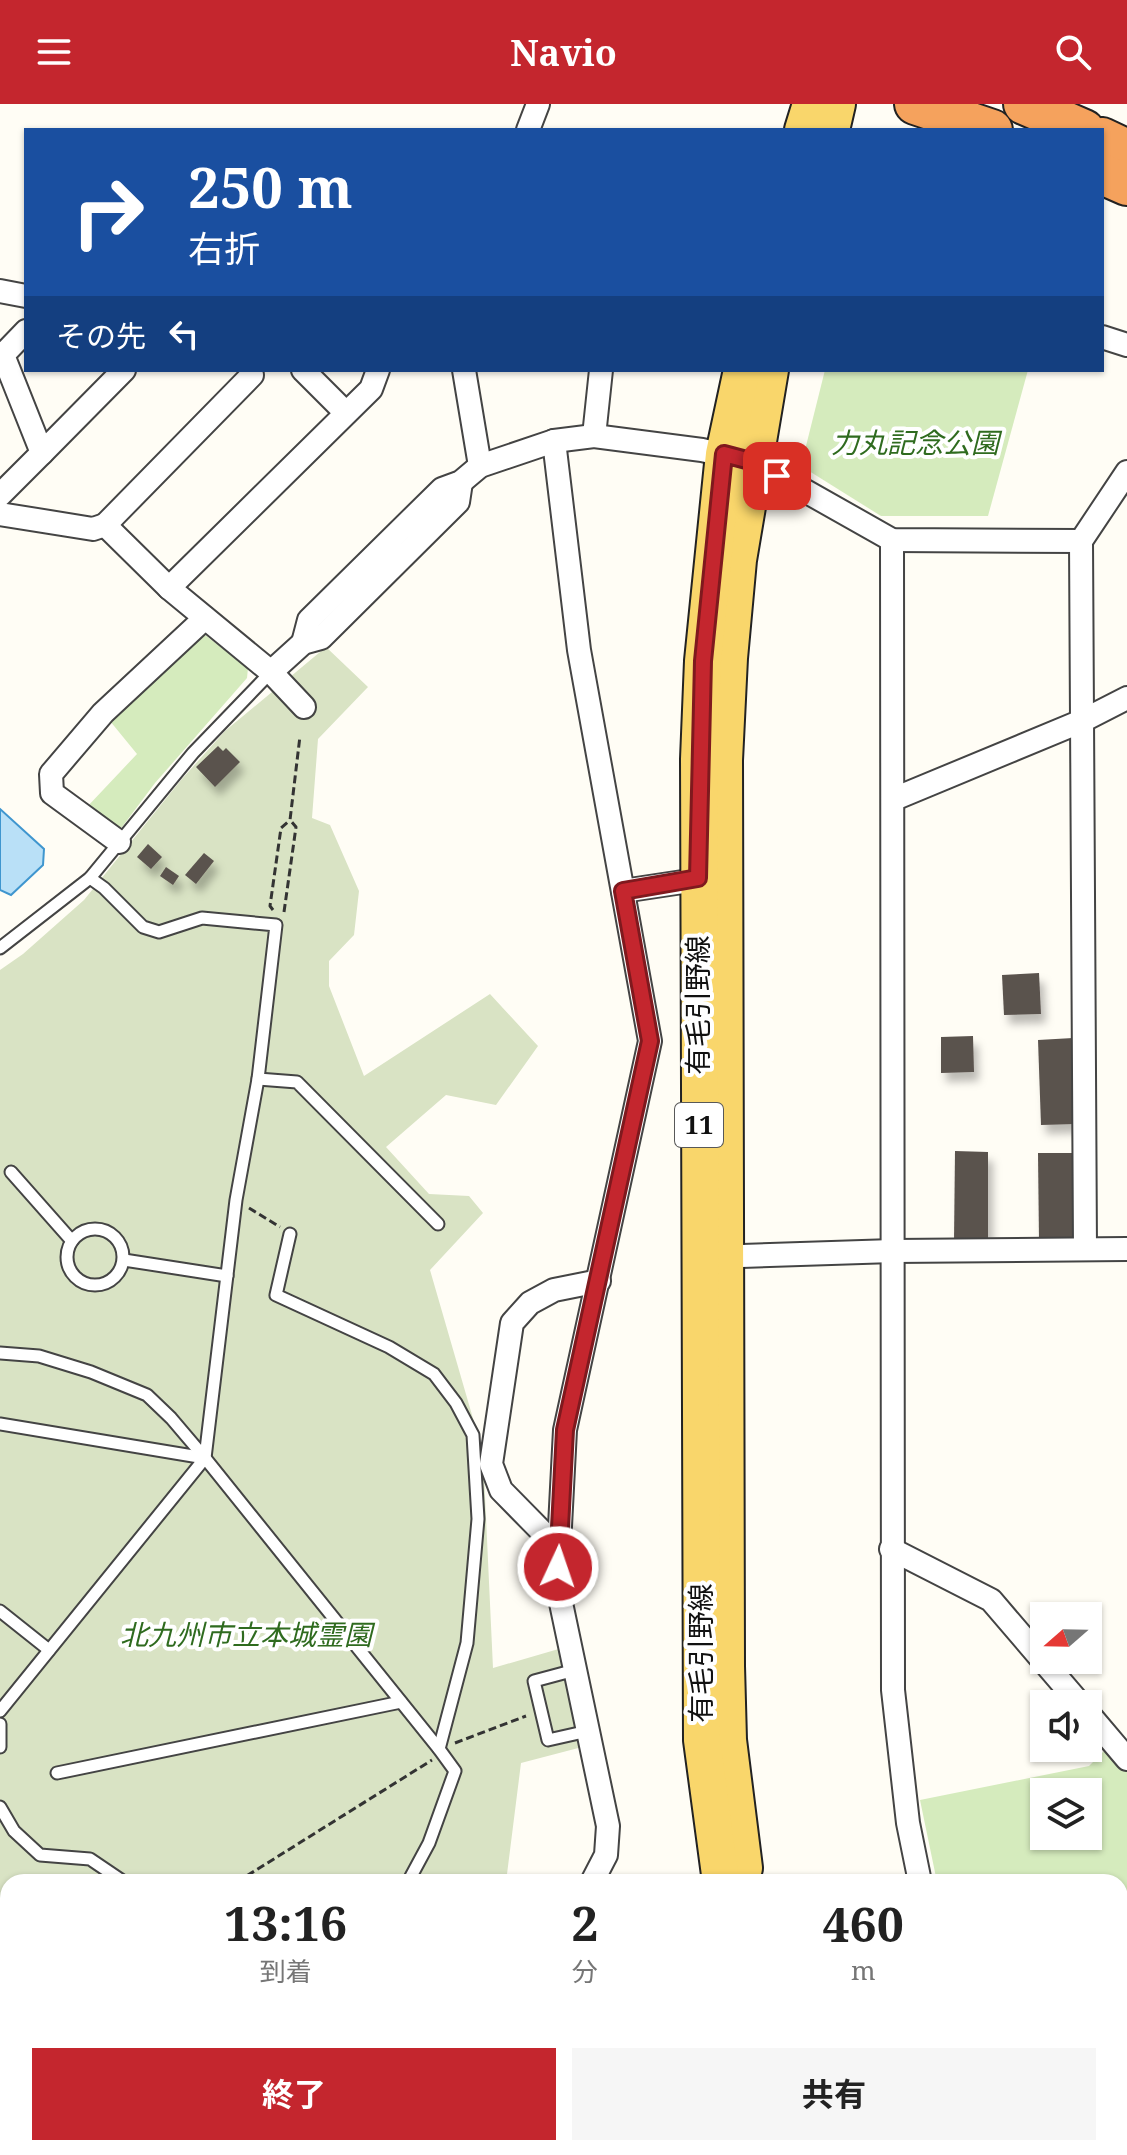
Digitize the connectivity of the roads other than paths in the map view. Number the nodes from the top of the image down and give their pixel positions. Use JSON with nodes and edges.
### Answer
{"nodes":[{"id":1,"x":538,"y":104,"type":"edge"},
{"id":2,"x":811,"y":104,"type":"edge"},
{"id":3,"x":837,"y":104,"type":"edge"},
{"id":4,"x":915,"y":104,"type":"edge"},
{"id":5,"x":1035,"y":106,"type":"edge"},
{"id":6,"x":533,"y":128,"type":"edge"},
{"id":7,"x":804,"y":128,"type":"edge"},
{"id":8,"x":831,"y":128,"type":"edge"},
{"id":9,"x":986,"y":128,"type":"edge"},
{"id":10,"x":1080,"y":128,"type":"edge"},
{"id":11,"x":1104,"y":139,"type":"edge"},
{"id":12,"x":1127,"y":150,"type":"edge"},
{"id":13,"x":1104,"y":175,"type":"edge"},
{"id":14,"x":1127,"y":185,"type":"edge"},
{"id":15,"x":0,"y":291,"type":"edge"},
{"id":16,"x":24,"y":296,"type":"edge"},
{"id":17,"x":24,"y":333,"type":"edge"},
{"id":18,"x":1104,"y":338,"type":"edge"},
{"id":19,"x":1127,"y":345,"type":"edge"},
{"id":20,"x":122,"y":372,"type":"edge"},
{"id":21,"x":252,"y":372,"type":"edge"},
{"id":22,"x":305,"y":372,"type":"edge"},
{"id":23,"x":377,"y":372,"type":"edge"},
{"id":24,"x":464,"y":372,"type":"edge"},
{"id":25,"x":601,"y":372,"type":"edge"},
{"id":26,"x":742,"y":372,"type":"edge"},
{"id":27,"x":769,"y":372,"type":"edge"},
{"id":28,"x":345,"y":412,"type":"junction"},
{"id":29,"x":594,"y":436,"type":"junction"},
{"id":30,"x":554,"y":441,"type":"junction"},
{"id":31,"x":42,"y":453,"type":"junction"},
{"id":32,"x":739,"y":458,"type":"junction"},
{"id":33,"x":480,"y":466,"type":"junction"},
{"id":34,"x":1127,"y":472,"type":"edge"},
{"id":35,"x":0,"y":495,"type":"edge"},
{"id":36,"x":0,"y":514,"type":"edge"},
{"id":37,"x":105,"y":525,"type":"junction"},
{"id":38,"x":892,"y":540,"type":"junction"},
{"id":39,"x":1081,"y":541,"type":"junction"},
{"id":40,"x":169,"y":588,"type":"junction"},
{"id":41,"x":205,"y":618,"type":"junction"},
{"id":42,"x":271,"y":672,"type":"junction"},
{"id":43,"x":1127,"y":698,"type":"edge"},
{"id":44,"x":304,"y":707,"type":"dead end"},
{"id":45,"x":1082,"y":721,"type":"junction"},
{"id":46,"x":894,"y":799,"type":"junction"},
{"id":47,"x":119,"y":842,"type":"junction"},
{"id":48,"x":90,"y":878,"type":"junction"},
{"id":49,"x":712,"y":878,"type":"junction"},
{"id":50,"x":623,"y":891,"type":"junction"},
{"id":51,"x":0,"y":948,"type":"edge"},
{"id":52,"x":258,"y":1079,"type":"junction"},
{"id":53,"x":11,"y":1172,"type":"dead end"},
{"id":54,"x":438,"y":1224,"type":"dead end"},
{"id":55,"x":290,"y":1234,"type":"road end"},
{"id":56,"x":72,"y":1241,"type":"junction"},
{"id":57,"x":1085,"y":1248,"type":"junction"},
{"id":58,"x":1127,"y":1249,"type":"edge"},
{"id":59,"x":893,"y":1251,"type":"junction"},
{"id":60,"x":713,"y":1257,"type":"junction"},
{"id":61,"x":124,"y":1260,"type":"junction"},
{"id":62,"x":227,"y":1276,"type":"junction"},
{"id":63,"x":599,"y":1281,"type":"junction"},
{"id":64,"x":0,"y":1353,"type":"edge"},
{"id":65,"x":0,"y":1424,"type":"edge"},
{"id":66,"x":205,"y":1458,"type":"junction"},
{"id":67,"x":559,"y":1549,"type":"junction"},
{"id":68,"x":891,"y":1549,"type":"junction"},
{"id":69,"x":0,"y":1611,"type":"edge"},
{"id":70,"x":49,"y":1650,"type":"junction"},
{"id":71,"x":575,"y":1670,"type":"junction"},
{"id":72,"x":1068,"y":1690,"type":"edge"},
{"id":73,"x":401,"y":1702,"type":"junction"},
{"id":74,"x":0,"y":1711,"type":"edge"},
{"id":75,"x":0,"y":1724,"type":"edge"},
{"id":76,"x":1102,"y":1730,"type":"edge"},
{"id":77,"x":588,"y":1731,"type":"junction"},
{"id":78,"x":0,"y":1747,"type":"edge"},
{"id":79,"x":439,"y":1749,"type":"junction"},
{"id":80,"x":1127,"y":1759,"type":"edge"},
{"id":81,"x":57,"y":1773,"type":"dead end"},
{"id":82,"x":0,"y":1807,"type":"edge"},
{"id":83,"x":112,"y":1874,"type":"edge"},
{"id":84,"x":412,"y":1874,"type":"edge"},
{"id":85,"x":596,"y":1874,"type":"edge"},
{"id":86,"x":720,"y":1874,"type":"edge"},
{"id":87,"x":745,"y":1874,"type":"edge"},
{"id":88,"x":918,"y":1874,"type":"edge"}],
"edges":[{"from":1,"to":6,"type":"street"},
{"from":2,"to":7,"type":"main road"},
{"from":3,"to":8,"type":"main road"},
{"from":4,"to":9,"type":"highway"},
{"from":5,"to":10,"type":"highway"},
{"from":11,"to":12,"type":"highway"},
{"from":13,"to":14,"type":"highway"},
{"from":15,"to":16,"type":"street"},
{"from":17,"to":31,"type":"street"},
{"from":18,"to":19,"type":"street"},
{"from":20,"to":31,"type":"street"},
{"from":21,"to":37,"type":"street"},
{"from":22,"to":28,"type":"street"},
{"from":23,"to":28,"type":"street"},
{"from":24,"to":33,"type":"street"},
{"from":25,"to":29,"type":"street"},
{"from":26,"to":32,"type":"main road","name":"有毛引野線","number":"11"},
{"from":27,"to":32,"type":"main road","name":"有毛引野線","number":"11"},
{"from":28,"to":40,"type":"street"},
{"from":29,"to":30,"type":"street"},
{"from":29,"to":32,"type":"street"},
{"from":30,"to":33,"type":"street"},
{"from":30,"to":50,"type":"street"},
{"from":31,"to":35,"type":"street"},
{"from":32,"to":38,"type":"street"},
{"from":32,"to":49,"type":"main road","name":"有毛引野線","number":"11"},
{"from":33,"to":42,"type":"street"},
{"from":34,"to":39,"type":"street"},
{"from":36,"to":37,"type":"street"},
{"from":37,"to":40,"type":"street"},
{"from":38,"to":39,"type":"street"},
{"from":38,"to":46,"type":"street"},
{"from":39,"to":45,"type":"street"},
{"from":40,"to":41,"type":"street"},
{"from":41,"to":42,"type":"street"},
{"from":41,"to":47,"type":"street"},
{"from":42,"to":44,"type":"street"},
{"from":42,"to":47,"type":"lane"},
{"from":43,"to":45,"type":"street"},
{"from":45,"to":46,"type":"street"},
{"from":45,"to":57,"type":"street"},
{"from":46,"to":59,"type":"street"},
{"from":47,"to":48,"type":"lane"},
{"from":48,"to":51,"type":"lane"},
{"from":48,"to":52,"type":"lane"},
{"from":49,"to":50,"type":"street"},
{"from":49,"to":60,"type":"main road","name":"有毛引野線","number":"11"},
{"from":50,"to":63,"type":"street"},
{"from":52,"to":54,"type":"lane"},
{"from":52,"to":62,"type":"lane"},
{"from":53,"to":56,"type":"lane"},
{"from":55,"to":79,"type":"lane"},
{"from":56,"to":61,"type":"lane"},
{"from":56,"to":61,"type":"lane"},
{"from":57,"to":58,"type":"street"},
{"from":57,"to":59,"type":"street"},
{"from":59,"to":60,"type":"street"},
{"from":59,"to":68,"type":"street"},
{"from":60,"to":86,"type":"main road","name":"有毛引野線","number":"11"},
{"from":60,"to":87,"type":"main road","name":"有毛引野線","number":"11"},
{"from":61,"to":62,"type":"lane"},
{"from":62,"to":66,"type":"lane"},
{"from":63,"to":67,"type":"street"},
{"from":63,"to":67,"type":"street"},
{"from":64,"to":66,"type":"lane"},
{"from":65,"to":66,"type":"lane"},
{"from":66,"to":70,"type":"lane"},
{"from":66,"to":73,"type":"lane"},
{"from":67,"to":71,"type":"street"},
{"from":68,"to":72,"type":"street"},
{"from":68,"to":88,"type":"street"},
{"from":69,"to":70,"type":"lane"},
{"from":70,"to":74,"type":"lane"},
{"from":71,"to":77,"type":"street"},
{"from":71,"to":77,"type":"lane"},
{"from":73,"to":79,"type":"lane"},
{"from":73,"to":81,"type":"lane"},
{"from":75,"to":78,"type":"lane"},
{"from":76,"to":80,"type":"street"},
{"from":77,"to":85,"type":"street"},
{"from":79,"to":84,"type":"lane"},
{"from":82,"to":83,"type":"lane"}]}
